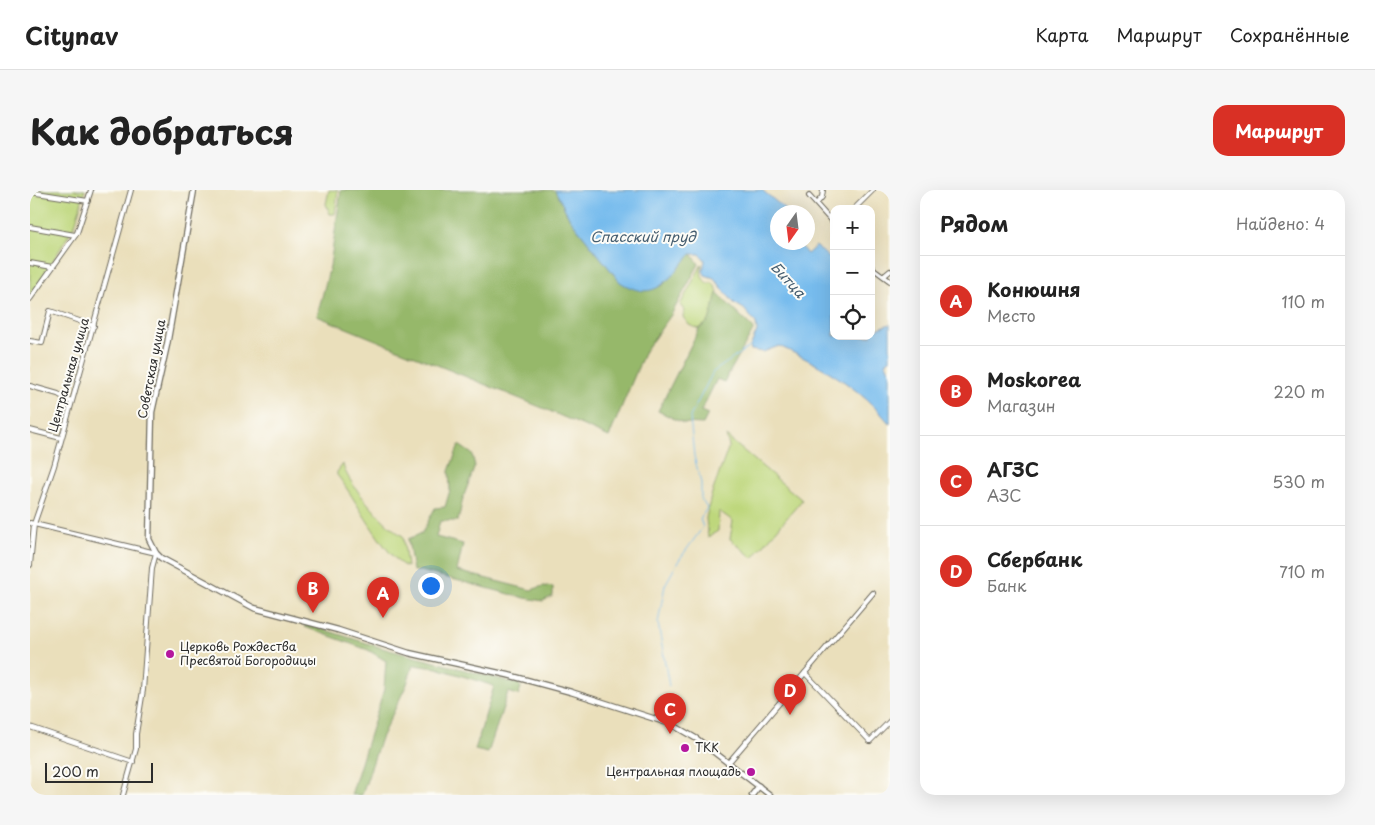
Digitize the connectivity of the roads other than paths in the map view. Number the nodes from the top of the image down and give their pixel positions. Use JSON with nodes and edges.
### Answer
{"nodes":[{"id":1,"x":91,"y":190,"type":"edge"},
{"id":2,"x":131,"y":190,"type":"edge"},
{"id":3,"x":194,"y":190,"type":"edge"},
{"id":4,"x":823,"y":190,"type":"edge"},
{"id":5,"x":873,"y":190,"type":"edge"},
{"id":6,"x":30,"y":192,"type":"edge"},
{"id":7,"x":809,"y":196,"type":"dead end"},
{"id":8,"x":88,"y":201,"type":"junction"},
{"id":9,"x":817,"y":203,"type":"junction"},
{"id":10,"x":858,"y":205,"type":"edge"},
{"id":11,"x":830,"y":219,"type":"edge"},
{"id":12,"x":30,"y":227,"type":"edge"},
{"id":13,"x":75,"y":235,"type":"junction"},
{"id":14,"x":30,"y":263,"type":"edge"},
{"id":15,"x":52,"y":267,"type":"junction"},
{"id":16,"x":875,"y":270,"type":"edge"},
{"id":17,"x":890,"y":271,"type":"edge"},
{"id":18,"x":884,"y":276,"type":"junction"},
{"id":19,"x":890,"y":281,"type":"edge"},
{"id":20,"x":30,"y":299,"type":"edge"},
{"id":21,"x":94,"y":326,"type":"junction"},
{"id":22,"x":30,"y":341,"type":"edge"},
{"id":23,"x":30,"y":386,"type":"edge"},
{"id":24,"x":72,"y":402,"type":"junction"},
{"id":25,"x":30,"y":430,"type":"edge"},
{"id":26,"x":61,"y":438,"type":"junction"},
{"id":27,"x":32,"y":524,"type":"edge"},
{"id":28,"x":156,"y":553,"type":"junction"},
{"id":29,"x":30,"y":565,"type":"edge"},
{"id":30,"x":873,"y":593,"type":"dead end"},
{"id":31,"x":805,"y":673,"type":"junction"},
{"id":32,"x":890,"y":721,"type":"edge"},
{"id":33,"x":30,"y":727,"type":"edge"},
{"id":34,"x":133,"y":762,"type":"junction"},
{"id":35,"x":729,"y":762,"type":"junction"},
{"id":36,"x":759,"y":786,"type":"junction"},
{"id":37,"x":123,"y":795,"type":"edge"},
{"id":38,"x":752,"y":795,"type":"edge"},
{"id":39,"x":770,"y":795,"type":"edge"}],
"edges":[{"from":1,"to":8,"type":"street"},
{"from":2,"to":21,"type":"street","name":"Центральная улица"},
{"from":3,"to":28,"type":"street","name":"Советская улица"},
{"from":4,"to":9,"type":"street"},
{"from":5,"to":10,"type":"street"},
{"from":6,"to":8,"type":"street"},
{"from":7,"to":9,"type":"street"},
{"from":8,"to":13,"type":"street"},
{"from":9,"to":11,"type":"street"},
{"from":12,"to":13,"type":"street"},
{"from":13,"to":15,"type":"street"},
{"from":14,"to":15,"type":"street"},
{"from":15,"to":20,"type":"street"},
{"from":16,"to":18,"type":"street"},
{"from":17,"to":18,"type":"street"},
{"from":18,"to":19,"type":"street"},
{"from":21,"to":22,"type":"street"},
{"from":21,"to":24,"type":"street","name":"Центральная улица"},
{"from":23,"to":24,"type":"street"},
{"from":24,"to":26,"type":"street","name":"Центральная улица"},
{"from":25,"to":26,"type":"street"},
{"from":26,"to":27,"type":"street","name":"Центральная улица"},
{"from":27,"to":28,"type":"street"},
{"from":27,"to":29,"type":"street","name":"Центральная улица"},
{"from":28,"to":34,"type":"street","name":"Советская улица"},
{"from":28,"to":35,"type":"street","name":"Советская улица"},
{"from":30,"to":31,"type":"street"},
{"from":31,"to":32,"type":"street"},
{"from":31,"to":35,"type":"street"},
{"from":33,"to":34,"type":"street"},
{"from":34,"to":37,"type":"street","name":"Советская улица"},
{"from":35,"to":36,"type":"street","name":"Советская улица"},
{"from":36,"to":38,"type":"street"},
{"from":36,"to":39,"type":"street"}]}
